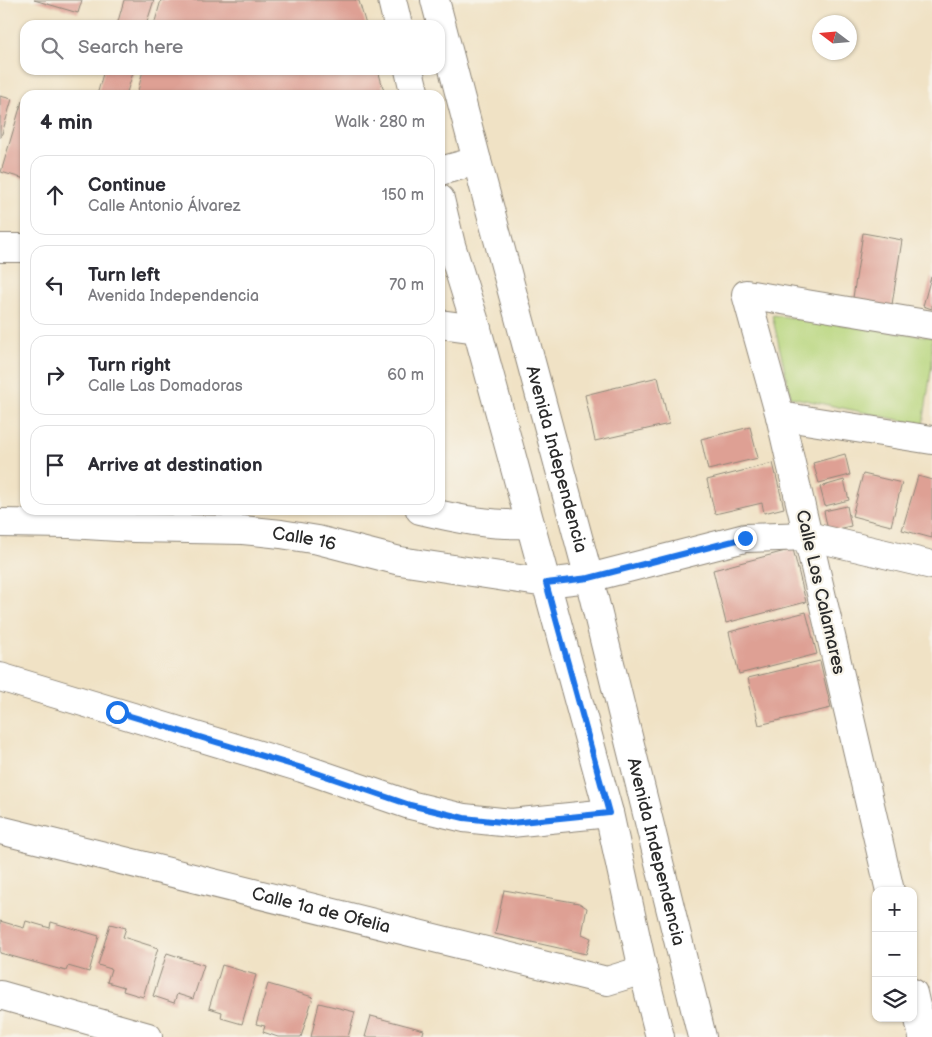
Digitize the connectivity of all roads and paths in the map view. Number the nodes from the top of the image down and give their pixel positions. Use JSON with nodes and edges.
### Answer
{"nodes":[{"id":1,"x":392,"y":0,"type":"edge"},
{"id":2,"x":435,"y":0,"type":"edge"},
{"id":3,"x":397,"y":20,"type":"edge"},
{"id":4,"x":440,"y":20,"type":"edge"},
{"id":5,"x":445,"y":38,"type":"edge"},
{"id":6,"x":410,"y":75,"type":"edge"},
{"id":7,"x":414,"y":90,"type":"edge"},
{"id":8,"x":477,"y":161,"type":"junction"},
{"id":9,"x":445,"y":170,"type":"edge"},
{"id":10,"x":445,"y":220,"type":"edge"},
{"id":11,"x":0,"y":248,"type":"edge"},
{"id":12,"x":20,"y":248,"type":"edge"},
{"id":13,"x":445,"y":325,"type":"edge"},
{"id":14,"x":932,"y":325,"type":"edge"},
{"id":15,"x":477,"y":329,"type":"junction"},
{"id":16,"x":780,"y":416,"type":"junction"},
{"id":17,"x":932,"y":440,"type":"edge"},
{"id":18,"x":445,"y":515,"type":"edge"},
{"id":19,"x":136,"y":519,"type":"edge"},
{"id":20,"x":0,"y":524,"type":"edge"},
{"id":21,"x":530,"y":524,"type":"junction"},
{"id":22,"x":808,"y":536,"type":"junction"},
{"id":23,"x":932,"y":564,"type":"edge"},
{"id":24,"x":589,"y":578,"type":"junction"},
{"id":25,"x":546,"y":583,"type":"junction"},
{"id":26,"x":0,"y":677,"type":"edge"},
{"id":27,"x":609,"y":813,"type":"junction"},
{"id":28,"x":0,"y":830,"type":"edge"},
{"id":29,"x":889,"y":887,"type":"edge"},
{"id":30,"x":643,"y":970,"type":"junction"},
{"id":31,"x":0,"y":995,"type":"edge"},
{"id":32,"x":917,"y":1009,"type":"edge"},
{"id":33,"x":148,"y":1037,"type":"edge"},
{"id":34,"x":660,"y":1037,"type":"edge"},
{"id":35,"x":702,"y":1037,"type":"edge"},
{"id":36,"x":924,"y":1037,"type":"edge"}],
"edges":[{"from":1,"to":3,"type":"street"},
{"from":2,"to":4,"type":"street","name":"Avenida Independencia"},
{"from":5,"to":8,"type":"street","name":"Avenida Independencia"},
{"from":6,"to":7,"type":"street"},
{"from":8,"to":9,"type":"street"},
{"from":8,"to":24,"type":"street","name":"Avenida Independencia"},
{"from":10,"to":15,"type":"street"},
{"from":11,"to":12,"type":"street"},
{"from":13,"to":15,"type":"street"},
{"from":14,"to":16,"type":"street","name":"Calle Los Calamares"},
{"from":15,"to":21,"type":"street"},
{"from":16,"to":17,"type":"street"},
{"from":16,"to":22,"type":"street","name":"Calle Los Calamares"},
{"from":18,"to":21,"type":"street"},
{"from":19,"to":20,"type":"street","name":"Calle 16"},
{"from":19,"to":25,"type":"street","name":"Calle 16"},
{"from":21,"to":25,"type":"street"},
{"from":22,"to":23,"type":"street","name":"Calle 16"},
{"from":22,"to":24,"type":"street","name":"Calle 16"},
{"from":22,"to":29,"type":"street","name":"Calle Los Calamares"},
{"from":24,"to":25,"type":"street","name":"Calle 16"},
{"from":24,"to":35,"type":"street","name":"Avenida Independencia"},
{"from":25,"to":27,"type":"street"},
{"from":26,"to":27,"type":"street"},
{"from":27,"to":30,"type":"street"},
{"from":28,"to":30,"type":"street","name":"Calle 1a de Ofelia"},
{"from":30,"to":34,"type":"street"},
{"from":31,"to":33,"type":"street"},
{"from":32,"to":36,"type":"street"}]}
